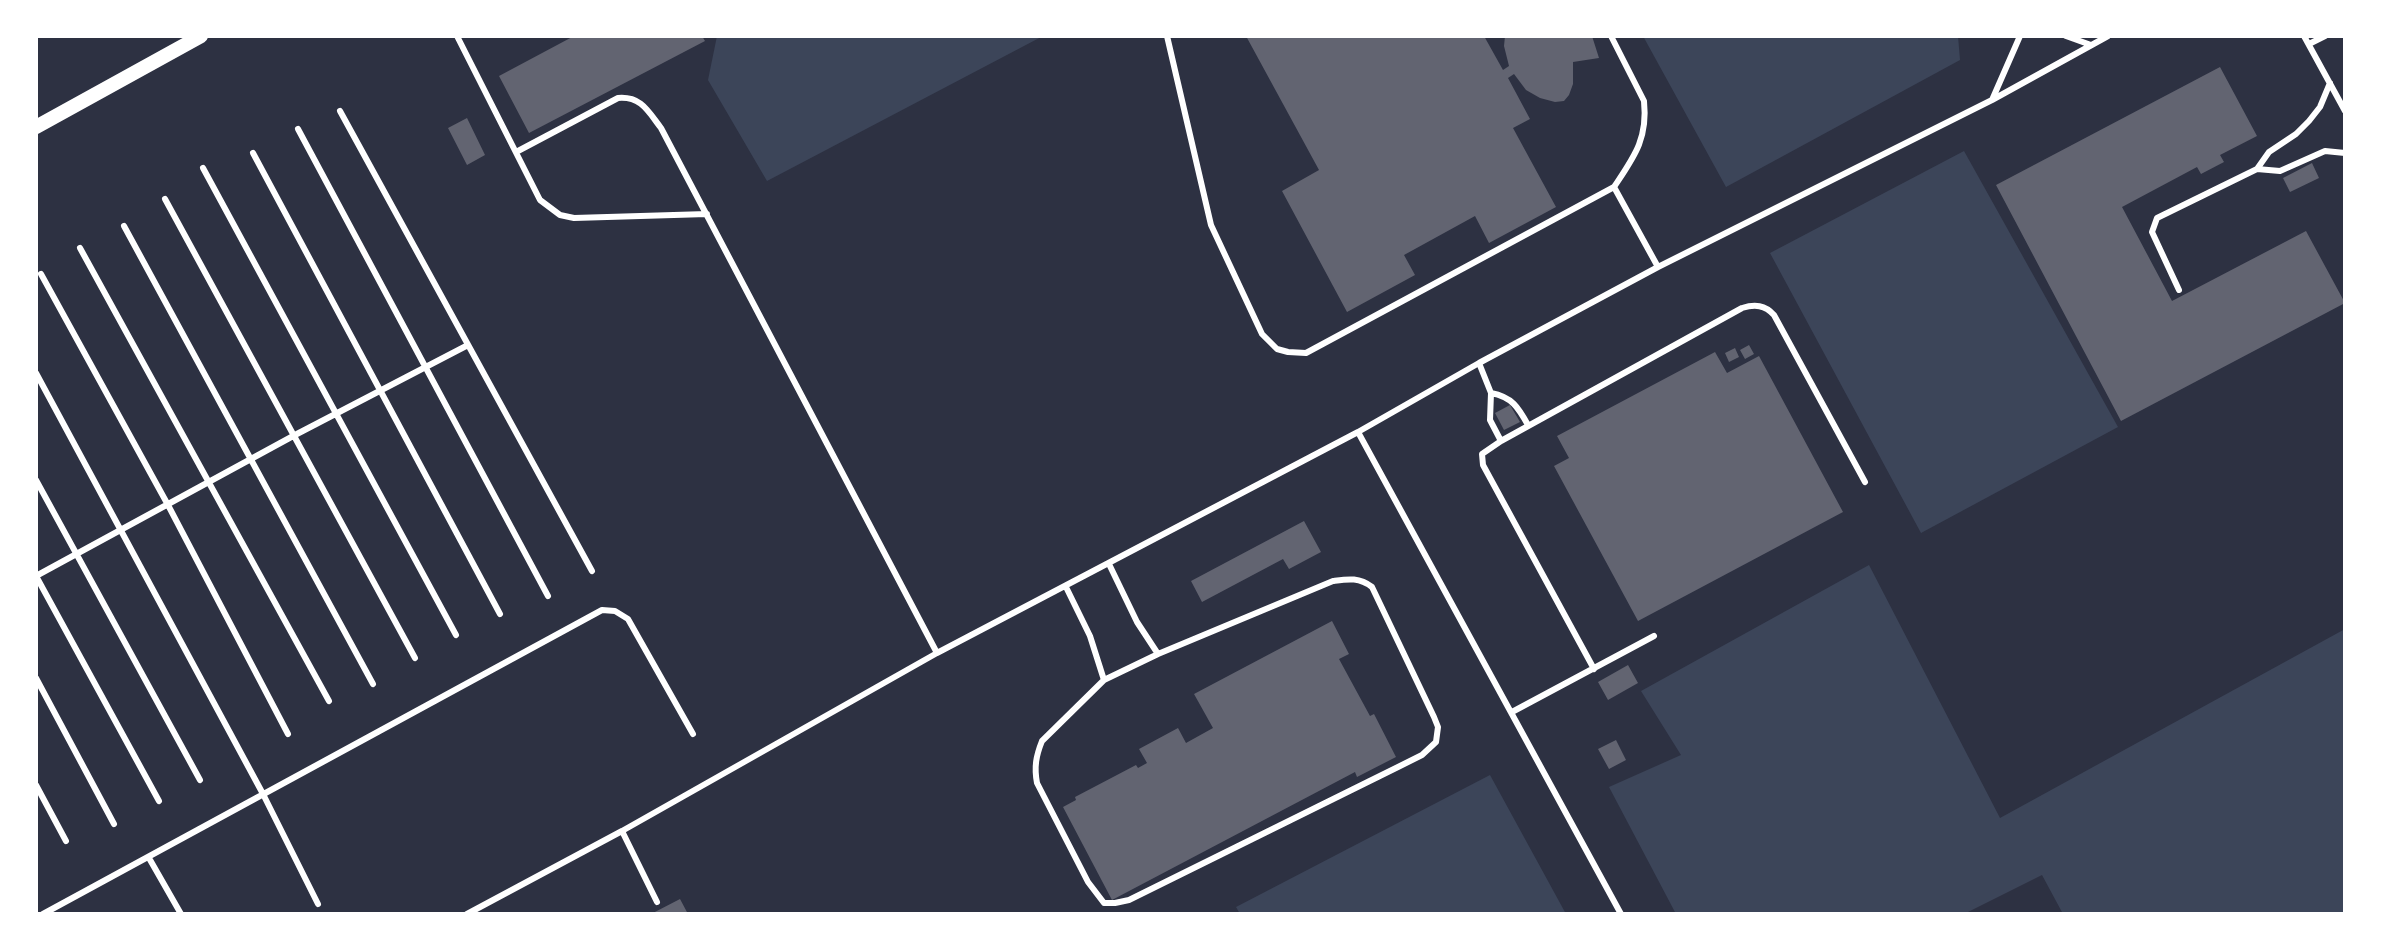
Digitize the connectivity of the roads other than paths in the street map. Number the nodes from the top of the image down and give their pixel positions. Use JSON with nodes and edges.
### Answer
{"nodes":[{"id":1,"x":201,"y":36,"type":"edge"},
{"id":2,"x":457,"y":36,"type":"edge"},
{"id":3,"x":1167,"y":36,"type":"edge"},
{"id":4,"x":1611,"y":36,"type":"edge"},
{"id":5,"x":2020,"y":36,"type":"edge"},
{"id":6,"x":2066,"y":36,"type":"edge"},
{"id":7,"x":2108,"y":36,"type":"edge"},
{"id":8,"x":2304,"y":36,"type":"edge"},
{"id":9,"x":2325,"y":36,"type":"edge"},
{"id":10,"x":2309,"y":44,"type":"junction"},
{"id":11,"x":2091,"y":45,"type":"junction"},
{"id":12,"x":2330,"y":83,"type":"junction"},
{"id":13,"x":1992,"y":100,"type":"junction"},
{"id":14,"x":340,"y":111,"type":"dead end"},
{"id":15,"x":2345,"y":111,"type":"edge"},
{"id":16,"x":36,"y":127,"type":"edge"},
{"id":17,"x":298,"y":129,"type":"dead end"},
{"id":18,"x":518,"y":151,"type":"junction"},
{"id":19,"x":253,"y":153,"type":"dead end"},
{"id":20,"x":2345,"y":153,"type":"edge"},
{"id":21,"x":203,"y":168,"type":"dead end"},
{"id":22,"x":2257,"y":169,"type":"junction"},
{"id":23,"x":1614,"y":187,"type":"junction"},
{"id":24,"x":165,"y":199,"type":"dead end"},
{"id":25,"x":707,"y":214,"type":"junction"},
{"id":26,"x":124,"y":226,"type":"dead end"},
{"id":27,"x":80,"y":248,"type":"dead end"},
{"id":28,"x":1658,"y":267,"type":"junction"},
{"id":29,"x":41,"y":274,"type":"dead end"},
{"id":30,"x":2179,"y":290,"type":"dead end"},
{"id":31,"x":468,"y":345,"type":"junction"},
{"id":32,"x":1479,"y":363,"type":"junction"},
{"id":33,"x":427,"y":367,"type":"junction"},
{"id":34,"x":36,"y":373,"type":"edge"},
{"id":35,"x":380,"y":390,"type":"junction"},
{"id":36,"x":1491,"y":393,"type":"junction"},
{"id":37,"x":338,"y":413,"type":"junction"},
{"id":38,"x":1528,"y":425,"type":"junction"},
{"id":39,"x":1358,"y":432,"type":"junction"},
{"id":40,"x":295,"y":435,"type":"junction"},
{"id":41,"x":1501,"y":441,"type":"junction"},
{"id":42,"x":252,"y":458,"type":"junction"},
{"id":43,"x":36,"y":480,"type":"edge"},
{"id":44,"x":1865,"y":482,"type":"dead end"},
{"id":45,"x":209,"y":484,"type":"junction"},
{"id":46,"x":168,"y":505,"type":"junction"},
{"id":47,"x":121,"y":529,"type":"junction"},
{"id":48,"x":76,"y":553,"type":"junction"},
{"id":49,"x":1109,"y":564,"type":"junction"},
{"id":50,"x":592,"y":571,"type":"dead end"},
{"id":51,"x":36,"y":576,"type":"edge"},
{"id":52,"x":1066,"y":587,"type":"junction"},
{"id":53,"x":548,"y":596,"type":"dead end"},
{"id":54,"x":500,"y":614,"type":"dead end"},
{"id":55,"x":456,"y":635,"type":"dead end"},
{"id":56,"x":1654,"y":636,"type":"dead end"},
{"id":57,"x":937,"y":653,"type":"junction"},
{"id":58,"x":1158,"y":654,"type":"junction"},
{"id":59,"x":415,"y":658,"type":"dead end"},
{"id":60,"x":1594,"y":669,"type":"junction"},
{"id":61,"x":36,"y":678,"type":"edge"},
{"id":62,"x":1104,"y":680,"type":"junction"},
{"id":63,"x":373,"y":684,"type":"dead end"},
{"id":64,"x":329,"y":701,"type":"dead end"},
{"id":65,"x":1512,"y":712,"type":"junction"},
{"id":66,"x":288,"y":734,"type":"dead end"},
{"id":67,"x":693,"y":734,"type":"dead end"},
{"id":68,"x":200,"y":780,"type":"dead end"},
{"id":69,"x":36,"y":785,"type":"edge"},
{"id":70,"x":263,"y":794,"type":"junction"},
{"id":71,"x":159,"y":801,"type":"dead end"},
{"id":72,"x":114,"y":824,"type":"dead end"},
{"id":73,"x":622,"y":831,"type":"junction"},
{"id":74,"x":66,"y":841,"type":"dead end"},
{"id":75,"x":149,"y":858,"type":"junction"},
{"id":76,"x":657,"y":902,"type":"dead end"},
{"id":77,"x":318,"y":904,"type":"dead end"},
{"id":78,"x":43,"y":914,"type":"edge"},
{"id":79,"x":181,"y":914,"type":"edge"},
{"id":80,"x":467,"y":914,"type":"edge"},
{"id":81,"x":1621,"y":914,"type":"edge"}],
"edges":[{"from":1,"to":16,"type":"street"},
{"from":2,"to":18,"type":"lane"},
{"from":3,"to":23,"type":"lane"},
{"from":4,"to":23,"type":"lane"},
{"from":5,"to":13,"type":"lane"},
{"from":6,"to":11,"type":"lane"},
{"from":7,"to":11,"type":"lane"},
{"from":8,"to":10,"type":"lane"},
{"from":9,"to":10,"type":"lane"},
{"from":10,"to":12,"type":"lane"},
{"from":11,"to":13,"type":"lane"},
{"from":12,"to":15,"type":"lane"},
{"from":12,"to":22,"type":"lane"},
{"from":13,"to":28,"type":"lane"},
{"from":14,"to":31,"type":"lane"},
{"from":17,"to":33,"type":"lane"},
{"from":18,"to":25,"type":"lane"},
{"from":18,"to":25,"type":"lane"},
{"from":19,"to":35,"type":"lane"},
{"from":20,"to":22,"type":"lane"},
{"from":21,"to":37,"type":"lane"},
{"from":22,"to":30,"type":"lane"},
{"from":23,"to":28,"type":"lane"},
{"from":24,"to":40,"type":"lane"},
{"from":25,"to":57,"type":"lane"},
{"from":26,"to":42,"type":"lane"},
{"from":27,"to":45,"type":"lane"},
{"from":28,"to":32,"type":"lane"},
{"from":29,"to":46,"type":"lane"},
{"from":31,"to":33,"type":"lane"},
{"from":31,"to":50,"type":"lane"},
{"from":32,"to":36,"type":"lane"},
{"from":32,"to":39,"type":"lane"},
{"from":33,"to":35,"type":"lane"},
{"from":33,"to":53,"type":"lane"},
{"from":34,"to":47,"type":"lane"},
{"from":35,"to":37,"type":"lane"},
{"from":35,"to":54,"type":"lane"},
{"from":36,"to":38,"type":"lane"},
{"from":36,"to":41,"type":"lane"},
{"from":37,"to":40,"type":"lane"},
{"from":37,"to":55,"type":"lane"},
{"from":38,"to":41,"type":"lane"},
{"from":38,"to":44,"type":"lane"},
{"from":39,"to":49,"type":"lane"},
{"from":39,"to":65,"type":"lane"},
{"from":40,"to":42,"type":"lane"},
{"from":40,"to":59,"type":"lane"},
{"from":41,"to":60,"type":"lane"},
{"from":42,"to":45,"type":"lane"},
{"from":42,"to":63,"type":"lane"},
{"from":43,"to":48,"type":"lane"},
{"from":45,"to":46,"type":"lane"},
{"from":45,"to":64,"type":"lane"},
{"from":46,"to":47,"type":"lane"},
{"from":46,"to":66,"type":"lane"},
{"from":47,"to":48,"type":"lane"},
{"from":47,"to":70,"type":"lane"},
{"from":48,"to":51,"type":"lane"},
{"from":48,"to":68,"type":"lane"},
{"from":49,"to":52,"type":"lane"},
{"from":49,"to":58,"type":"lane"},
{"from":51,"to":71,"type":"lane"},
{"from":52,"to":57,"type":"lane"},
{"from":52,"to":62,"type":"lane"},
{"from":56,"to":60,"type":"lane"},
{"from":57,"to":73,"type":"lane"},
{"from":58,"to":62,"type":"lane"},
{"from":58,"to":62,"type":"lane"},
{"from":60,"to":65,"type":"lane"},
{"from":61,"to":72,"type":"lane"},
{"from":65,"to":81,"type":"lane"},
{"from":67,"to":70,"type":"lane"},
{"from":69,"to":74,"type":"lane"},
{"from":70,"to":75,"type":"lane"},
{"from":70,"to":77,"type":"lane"},
{"from":73,"to":76,"type":"lane"},
{"from":73,"to":80,"type":"lane"},
{"from":75,"to":78,"type":"lane"},
{"from":75,"to":79,"type":"lane"}]}
